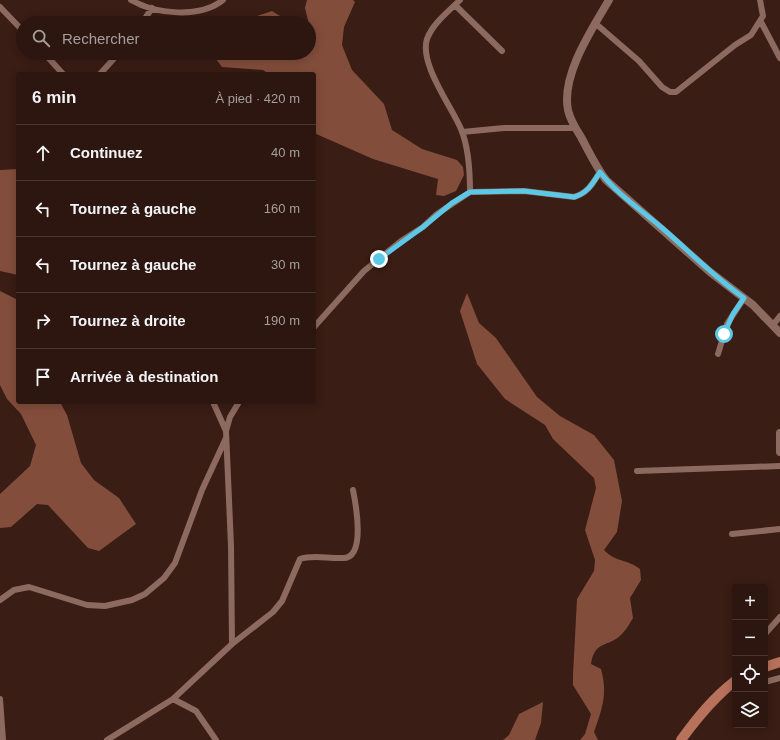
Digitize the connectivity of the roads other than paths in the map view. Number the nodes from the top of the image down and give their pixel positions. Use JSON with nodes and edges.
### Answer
{"nodes":[{"id":1,"x":131,"y":0,"type":"edge"},
{"id":2,"x":223,"y":0,"type":"edge"},
{"id":3,"x":460,"y":0,"type":"edge"},
{"id":4,"x":609,"y":0,"type":"edge"},
{"id":5,"x":760,"y":0,"type":"edge"},
{"id":6,"x":455,"y":5,"type":"junction"},
{"id":7,"x":0,"y":7,"type":"edge"},
{"id":8,"x":152,"y":8,"type":"junction"},
{"id":9,"x":147,"y":16,"type":"edge"},
{"id":10,"x":761,"y":22,"type":"junction"},
{"id":11,"x":595,"y":23,"type":"junction"},
{"id":12,"x":16,"y":24,"type":"edge"},
{"id":13,"x":502,"y":51,"type":"dead end"},
{"id":14,"x":780,"y":58,"type":"edge"},
{"id":15,"x":50,"y":60,"type":"edge"},
{"id":16,"x":113,"y":60,"type":"edge"},
{"id":17,"x":61,"y":72,"type":"edge"},
{"id":18,"x":102,"y":72,"type":"edge"},
{"id":19,"x":576,"y":128,"type":"junction"},
{"id":20,"x":462,"y":132,"type":"junction"},
{"id":21,"x":600,"y":172,"type":"junction"},
{"id":22,"x":470,"y":192,"type":"junction"},
{"id":23,"x":744,"y":298,"type":"junction"},
{"id":24,"x":780,"y":316,"type":"edge"},
{"id":25,"x":316,"y":325,"type":"edge"},
{"id":26,"x":773,"y":325,"type":"junction"},
{"id":27,"x":780,"y":333,"type":"edge"},
{"id":28,"x":718,"y":354,"type":"dead end"},
{"id":29,"x":214,"y":404,"type":"edge"},
{"id":30,"x":237,"y":404,"type":"edge"},
{"id":31,"x":780,"y":433,"type":"edge"},
{"id":32,"x":226,"y":434,"type":"junction"},
{"id":33,"x":780,"y":452,"type":"edge"},
{"id":34,"x":780,"y":466,"type":"edge"},
{"id":35,"x":637,"y":471,"type":"dead end"},
{"id":36,"x":353,"y":490,"type":"dead end"},
{"id":37,"x":780,"y":529,"type":"edge"},
{"id":38,"x":732,"y":534,"type":"dead end"},
{"id":39,"x":0,"y":600,"type":"edge"},
{"id":40,"x":780,"y":616,"type":"edge"},
{"id":41,"x":768,"y":630,"type":"edge"},
{"id":42,"x":232,"y":644,"type":"junction"},
{"id":43,"x":780,"y":662,"type":"edge"},
{"id":44,"x":768,"y":666,"type":"edge"},
{"id":45,"x":780,"y":678,"type":"edge"},
{"id":46,"x":768,"y":681,"type":"edge"},
{"id":47,"x":732,"y":686,"type":"edge"},
{"id":48,"x":0,"y":699,"type":"edge"},
{"id":49,"x":173,"y":699,"type":"junction"},
{"id":50,"x":3,"y":740,"type":"edge"},
{"id":51,"x":107,"y":740,"type":"edge"},
{"id":52,"x":216,"y":740,"type":"edge"},
{"id":53,"x":681,"y":740,"type":"edge"}],
"edges":[{"from":1,"to":8,"type":"street"},
{"from":2,"to":8,"type":"street"},
{"from":3,"to":6,"type":"street"},
{"from":4,"to":11,"type":"street"},
{"from":5,"to":10,"type":"street"},
{"from":6,"to":13,"type":"street"},
{"from":6,"to":20,"type":"street"},
{"from":7,"to":12,"type":"street"},
{"from":8,"to":9,"type":"street"},
{"from":10,"to":11,"type":"street"},
{"from":10,"to":14,"type":"street"},
{"from":11,"to":19,"type":"street"},
{"from":15,"to":17,"type":"street"},
{"from":16,"to":18,"type":"street"},
{"from":19,"to":20,"type":"street"},
{"from":19,"to":21,"type":"street"},
{"from":20,"to":22,"type":"street"},
{"from":21,"to":22,"type":"street"},
{"from":21,"to":23,"type":"street"},
{"from":22,"to":25,"type":"street"},
{"from":23,"to":26,"type":"street"},
{"from":23,"to":28,"type":"street"},
{"from":24,"to":26,"type":"street"},
{"from":26,"to":27,"type":"street"},
{"from":29,"to":32,"type":"street"},
{"from":30,"to":32,"type":"street"},
{"from":31,"to":33,"type":"street"},
{"from":32,"to":39,"type":"street"},
{"from":32,"to":42,"type":"street"},
{"from":34,"to":35,"type":"street"},
{"from":36,"to":42,"type":"street"},
{"from":37,"to":38,"type":"street"},
{"from":40,"to":41,"type":"street"},
{"from":42,"to":49,"type":"street"},
{"from":43,"to":44,"type":"main road"},
{"from":45,"to":46,"type":"street"},
{"from":47,"to":53,"type":"main road"},
{"from":48,"to":50,"type":"street"},
{"from":49,"to":51,"type":"street"},
{"from":49,"to":52,"type":"street"}]}
